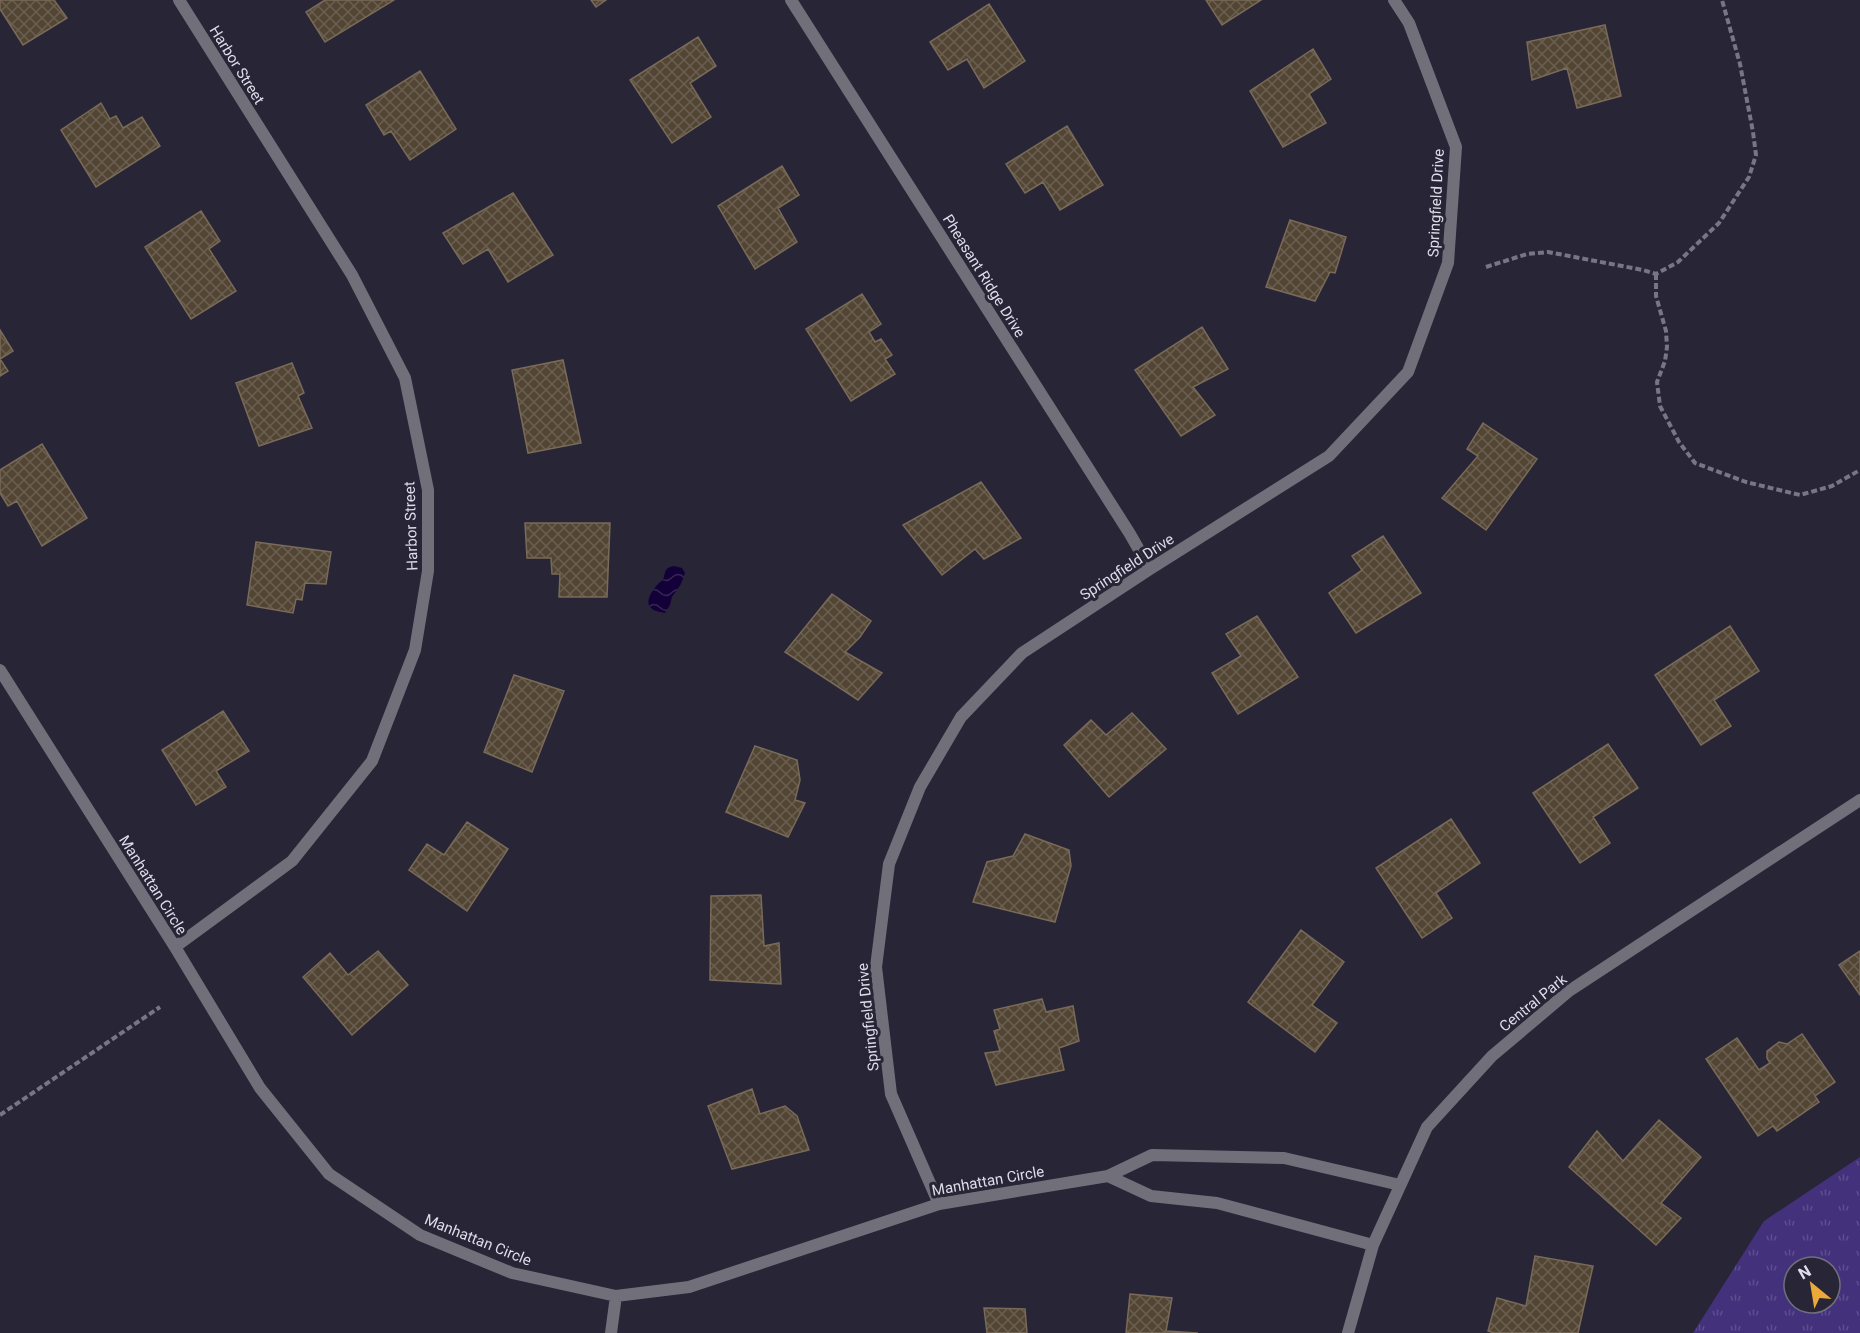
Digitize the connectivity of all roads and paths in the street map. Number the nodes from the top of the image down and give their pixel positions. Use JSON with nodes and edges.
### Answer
{"nodes":[{"id":1,"x":179,"y":0,"type":"edge"},
{"id":2,"x":791,"y":0,"type":"edge"},
{"id":3,"x":1394,"y":0,"type":"edge"},
{"id":4,"x":1722,"y":0,"type":"edge"},
{"id":5,"x":1486,"y":267,"type":"dead end"},
{"id":6,"x":1656,"y":274,"type":"junction"},
{"id":7,"x":1860,"y":470,"type":"edge"},
{"id":8,"x":1150,"y":569,"type":"junction"},
{"id":9,"x":0,"y":670,"type":"edge"},
{"id":10,"x":1860,"y":800,"type":"edge"},
{"id":11,"x":175,"y":947,"type":"junction"},
{"id":12,"x":160,"y":1007,"type":"dead end"},
{"id":13,"x":0,"y":1115,"type":"edge"},
{"id":14,"x":1108,"y":1176,"type":"junction"},
{"id":15,"x":1400,"y":1185,"type":"junction"},
{"id":16,"x":939,"y":1204,"type":"junction"},
{"id":17,"x":1373,"y":1245,"type":"junction"},
{"id":18,"x":616,"y":1296,"type":"junction"},
{"id":19,"x":611,"y":1333,"type":"edge"},
{"id":20,"x":1348,"y":1333,"type":"edge"}],
"edges":[{"from":1,"to":11,"type":"street","name":"Harbor Street"},
{"from":2,"to":8,"type":"street","name":"Pheasant Ridge Drive"},
{"from":3,"to":8,"type":"street","name":"Springfield Drive"},
{"from":4,"to":6,"type":"path"},
{"from":5,"to":6,"type":"path"},
{"from":6,"to":7,"type":"path"},
{"from":8,"to":16,"type":"street","name":"Springfield Drive"},
{"from":9,"to":11,"type":"street","name":"Manhattan Circle"},
{"from":10,"to":15,"type":"street","name":"Central Park"},
{"from":11,"to":18,"type":"street","name":"Manhattan Circle"},
{"from":12,"to":13,"type":"path"},
{"from":14,"to":15,"type":"street","name":"Manhattan Circle"},
{"from":14,"to":16,"type":"street","name":"Manhattan Circle"},
{"from":14,"to":17,"type":"street"},
{"from":15,"to":17,"type":"street","name":"Central Park"},
{"from":16,"to":18,"type":"street","name":"Manhattan Circle"},
{"from":17,"to":20,"type":"street","name":"Central Park"},
{"from":18,"to":19,"type":"street"}]}
